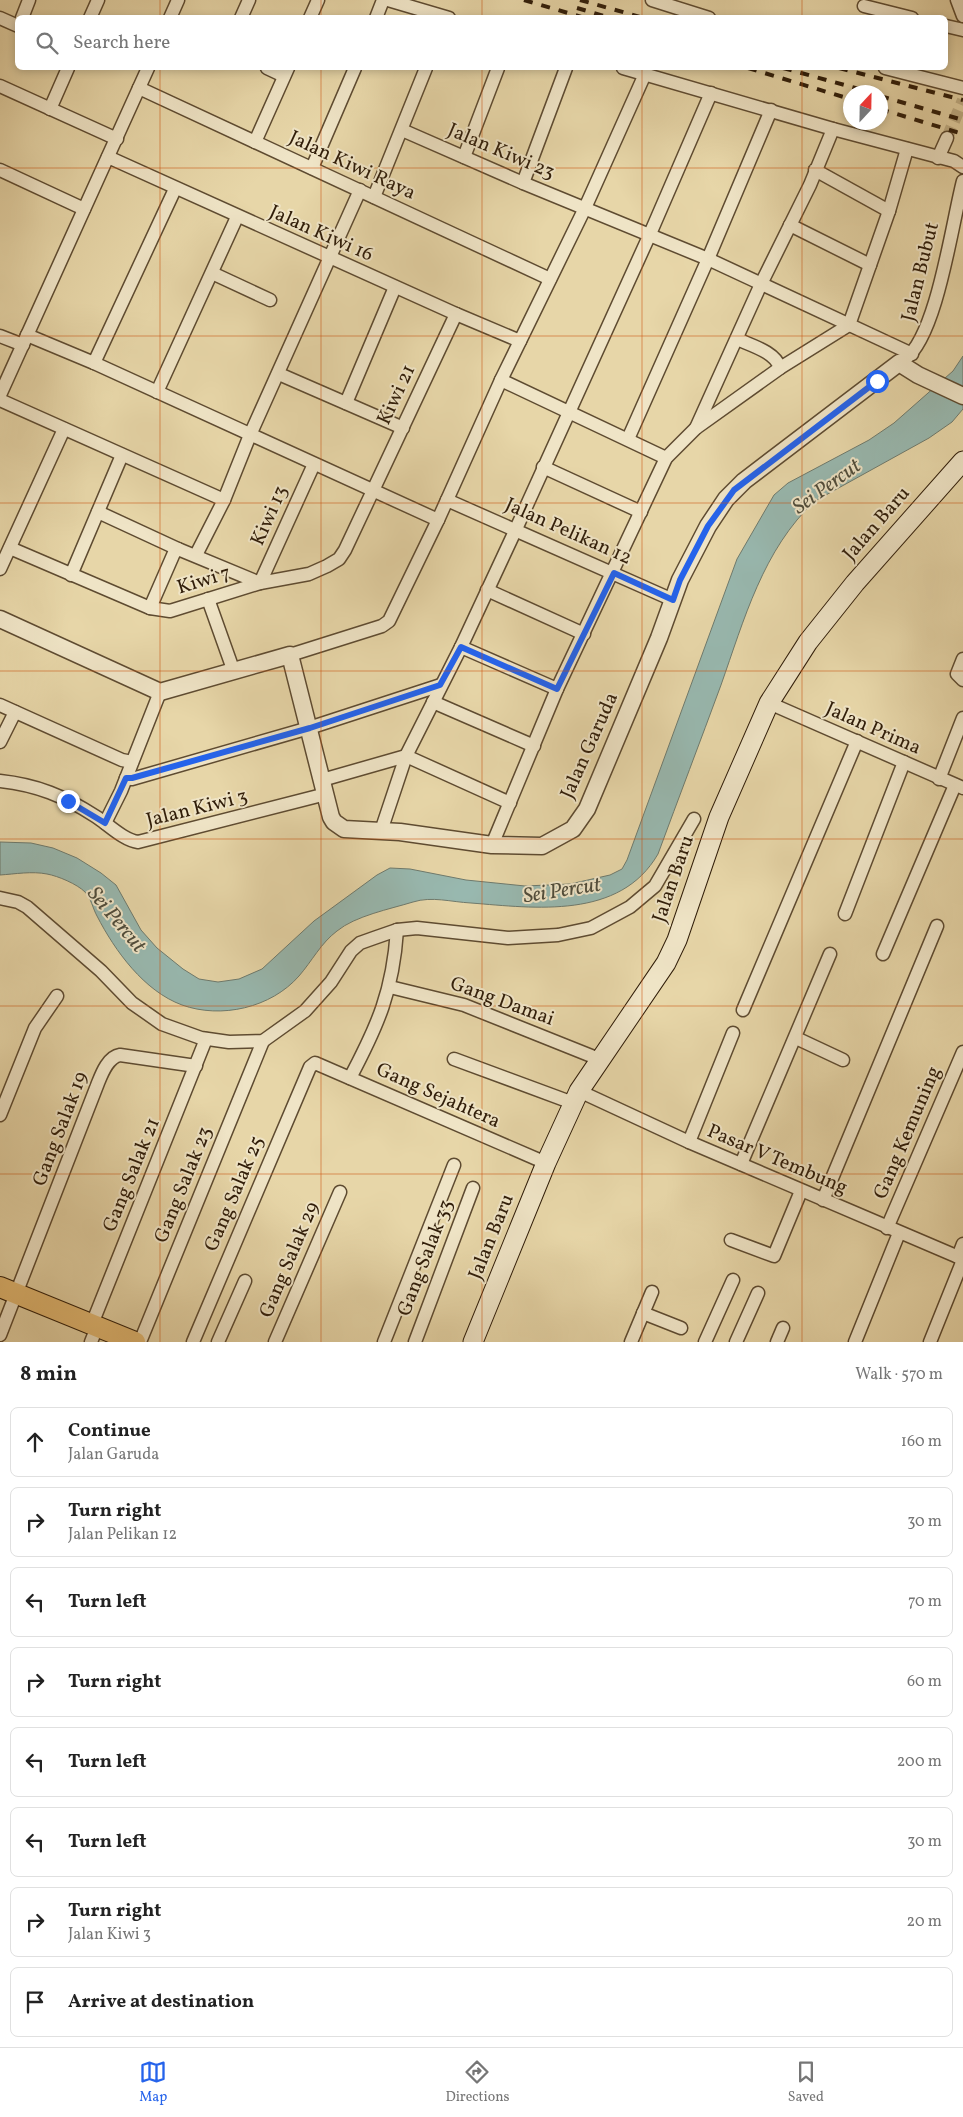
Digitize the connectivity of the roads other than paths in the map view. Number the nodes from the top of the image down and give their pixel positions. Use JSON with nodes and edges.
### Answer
{"nodes":[{"id":1,"x":29,"y":0,"type":"edge"},
{"id":2,"x":98,"y":0,"type":"edge"},
{"id":3,"x":178,"y":0,"type":"edge"},
{"id":4,"x":249,"y":0,"type":"edge"},
{"id":5,"x":318,"y":0,"type":"edge"},
{"id":6,"x":384,"y":0,"type":"edge"},
{"id":7,"x":388,"y":0,"type":"edge"},
{"id":8,"x":652,"y":0,"type":"edge"},
{"id":9,"x":957,"y":0,"type":"edge"},
{"id":10,"x":864,"y":6,"type":"dead end"},
{"id":11,"x":23,"y":15,"type":"edge"},
{"id":12,"x":91,"y":15,"type":"edge"},
{"id":13,"x":171,"y":15,"type":"edge"},
{"id":14,"x":242,"y":15,"type":"edge"},
{"id":15,"x":311,"y":15,"type":"edge"},
{"id":16,"x":377,"y":15,"type":"edge"},
{"id":17,"x":439,"y":15,"type":"edge"},
{"id":18,"x":700,"y":15,"type":"edge"},
{"id":19,"x":900,"y":15,"type":"edge"},
{"id":20,"x":963,"y":16,"type":"edge"},
{"id":21,"x":0,"y":18,"type":"edge"},
{"id":22,"x":15,"y":25,"type":"edge"},
{"id":23,"x":948,"y":26,"type":"edge"},
{"id":24,"x":963,"y":30,"type":"edge"},
{"id":25,"x":67,"y":70,"type":"edge"},
{"id":26,"x":147,"y":70,"type":"edge"},
{"id":27,"x":354,"y":70,"type":"edge"},
{"id":28,"x":425,"y":70,"type":"edge"},
{"id":29,"x":497,"y":70,"type":"edge"},
{"id":30,"x":565,"y":70,"type":"edge"},
{"id":31,"x":630,"y":70,"type":"edge"},
{"id":32,"x":893,"y":70,"type":"edge"},
{"id":33,"x":286,"y":72,"type":"edge"},
{"id":34,"x":645,"y":74,"type":"junction"},
{"id":35,"x":0,"y":86,"type":"edge"},
{"id":36,"x":138,"y":88,"type":"junction"},
{"id":37,"x":963,"y":88,"type":"edge"},
{"id":38,"x":711,"y":93,"type":"junction"},
{"id":39,"x":50,"y":109,"type":"junction"},
{"id":40,"x":771,"y":110,"type":"junction"},
{"id":41,"x":833,"y":129,"type":"junction"},
{"id":42,"x":402,"y":130,"type":"junction"},
{"id":43,"x":117,"y":138,"type":"junction"},
{"id":44,"x":946,"y":138,"type":"tunnel mouth"},
{"id":45,"x":255,"y":142,"type":"junction"},
{"id":46,"x":907,"y":149,"type":"junction"},
{"id":47,"x":108,"y":157,"type":"junction"},
{"id":48,"x":464,"y":157,"type":"junction"},
{"id":49,"x":938,"y":158,"type":"junction"},
{"id":50,"x":963,"y":166,"type":"edge"},
{"id":51,"x":312,"y":168,"type":"junction"},
{"id":52,"x":0,"y":170,"type":"edge"},
{"id":53,"x":815,"y":170,"type":"junction"},
{"id":54,"x":963,"y":181,"type":"edge"},
{"id":55,"x":523,"y":183,"type":"junction"},
{"id":56,"x":175,"y":189,"type":"junction"},
{"id":57,"x":360,"y":190,"type":"junction"},
{"id":58,"x":374,"y":197,"type":"junction"},
{"id":59,"x":585,"y":208,"type":"junction"},
{"id":60,"x":84,"y":209,"type":"junction"},
{"id":61,"x":889,"y":211,"type":"junction"},
{"id":62,"x":237,"y":217,"type":"junction"},
{"id":63,"x":790,"y":225,"type":"junction"},
{"id":64,"x":650,"y":234,"type":"junction"},
{"id":65,"x":330,"y":258,"type":"junction"},
{"id":66,"x":708,"y":259,"type":"junction"},
{"id":67,"x":870,"y":265,"type":"junction"},
{"id":68,"x":212,"y":273,"type":"junction"},
{"id":69,"x":550,"y":279,"type":"junction"},
{"id":70,"x":761,"y":284,"type":"junction"},
{"id":71,"x":395,"y":287,"type":"junction"},
{"id":72,"x":270,"y":300,"type":"dead end"},
{"id":73,"x":456,"y":314,"type":"junction"},
{"id":74,"x":849,"y":325,"type":"junction"},
{"id":75,"x":0,"y":336,"type":"edge"},
{"id":76,"x":737,"y":338,"type":"junction"},
{"id":77,"x":25,"y":340,"type":"junction"},
{"id":78,"x":520,"y":341,"type":"junction"},
{"id":79,"x":906,"y":358,"type":"junction"},
{"id":80,"x":94,"y":363,"type":"junction"},
{"id":81,"x":780,"y":368,"type":"junction"},
{"id":82,"x":279,"y":374,"type":"junction"},
{"id":83,"x":501,"y":380,"type":"junction"},
{"id":84,"x":157,"y":392,"type":"junction"},
{"id":85,"x":0,"y":395,"type":"edge"},
{"id":86,"x":963,"y":396,"type":"edge"},
{"id":87,"x":0,"y":400,"type":"edge"},
{"id":88,"x":346,"y":402,"type":"junction"},
{"id":89,"x":569,"y":411,"type":"junction"},
{"id":90,"x":403,"y":428,"type":"junction"},
{"id":91,"x":696,"y":428,"type":"junction"},
{"id":92,"x":64,"y":429,"type":"junction"},
{"id":93,"x":250,"y":435,"type":"junction"},
{"id":94,"x":628,"y":439,"type":"junction"},
{"id":95,"x":122,"y":455,"type":"junction"},
{"id":96,"x":666,"y":458,"type":"junction"},
{"id":97,"x":963,"y":461,"type":"edge"},
{"id":98,"x":314,"y":464,"type":"junction"},
{"id":99,"x":543,"y":467,"type":"junction"},
{"id":100,"x":373,"y":491,"type":"junction"},
{"id":101,"x":224,"y":500,"type":"junction"},
{"id":102,"x":447,"y":500,"type":"junction"},
{"id":103,"x":98,"y":512,"type":"junction"},
{"id":104,"x":640,"y":512,"type":"junction"},
{"id":105,"x":438,"y":520,"type":"junction"},
{"id":106,"x":516,"y":529,"type":"junction"},
{"id":107,"x":10,"y":548,"type":"junction"},
{"id":108,"x":178,"y":549,"type":"junction"},
{"id":109,"x":196,"y":555,"type":"junction"},
{"id":110,"x":0,"y":569,"type":"edge"},
{"id":111,"x":614,"y":573,"type":"junction"},
{"id":112,"x":72,"y":574,"type":"junction"},
{"id":113,"x":260,"y":584,"type":"junction"},
{"id":114,"x":487,"y":590,"type":"junction"},
{"id":115,"x":208,"y":599,"type":"junction"},
{"id":116,"x":673,"y":600,"type":"junction"},
{"id":117,"x":150,"y":608,"type":"junction"},
{"id":118,"x":0,"y":620,"type":"edge"},
{"id":119,"x":584,"y":634,"type":"junction"},
{"id":120,"x":461,"y":647,"type":"junction"},
{"id":121,"x":290,"y":655,"type":"junction"},
{"id":122,"x":963,"y":659,"type":"edge"},
{"id":123,"x":234,"y":672,"type":"junction"},
{"id":124,"x":963,"y":680,"type":"edge"},
{"id":125,"x":440,"y":685,"type":"junction"},
{"id":126,"x":557,"y":689,"type":"junction"},
{"id":127,"x":160,"y":692,"type":"junction"},
{"id":128,"x":433,"y":702,"type":"junction"},
{"id":129,"x":769,"y":703,"type":"junction"},
{"id":130,"x":0,"y":705,"type":"edge"},
{"id":131,"x":15,"y":712,"type":"junction"},
{"id":132,"x":963,"y":718,"type":"edge"},
{"id":133,"x":310,"y":728,"type":"junction"},
{"id":134,"x":857,"y":741,"type":"junction"},
{"id":135,"x":0,"y":742,"type":"edge"},
{"id":136,"x":534,"y":746,"type":"junction"},
{"id":137,"x":406,"y":756,"type":"junction"},
{"id":138,"x":132,"y":762,"type":"junction"},
{"id":139,"x":904,"y":762,"type":"junction"},
{"id":140,"x":126,"y":778,"type":"junction"},
{"id":141,"x":939,"y":779,"type":"junction"},
{"id":142,"x":0,"y":781,"type":"edge"},
{"id":143,"x":959,"y":786,"type":"edge"},
{"id":144,"x":324,"y":787,"type":"junction"},
{"id":145,"x":510,"y":803,"type":"junction"},
{"id":146,"x":694,"y":819,"type":"dead end"},
{"id":147,"x":105,"y":823,"type":"junction"},
{"id":148,"x":381,"y":831,"type":"junction"},
{"id":149,"x":492,"y":845,"type":"junction"},
{"id":150,"x":2,"y":902,"type":"edge"},
{"id":151,"x":845,"y":914,"type":"dead end"},
{"id":152,"x":937,"y":926,"type":"dead end"},
{"id":153,"x":397,"y":930,"type":"junction"},
{"id":154,"x":830,"y":954,"type":"dead end"},
{"id":155,"x":883,"y":954,"type":"dead end"},
{"id":156,"x":390,"y":987,"type":"junction"},
{"id":157,"x":57,"y":996,"type":"dead end"},
{"id":158,"x":743,"y":1010,"type":"dead end"},
{"id":159,"x":733,"y":1033,"type":"dead end"},
{"id":160,"x":796,"y":1038,"type":"junction"},
{"id":161,"x":206,"y":1039,"type":"junction"},
{"id":162,"x":262,"y":1041,"type":"junction"},
{"id":163,"x":963,"y":1052,"type":"edge"},
{"id":164,"x":454,"y":1059,"type":"dead end"},
{"id":165,"x":599,"y":1059,"type":"junction"},
{"id":166,"x":843,"y":1060,"type":"dead end"},
{"id":167,"x":315,"y":1063,"type":"joint"},
{"id":168,"x":196,"y":1066,"type":"junction"},
{"id":169,"x":350,"y":1078,"type":"junction"},
{"id":170,"x":576,"y":1097,"type":"junction"},
{"id":171,"x":0,"y":1115,"type":"edge"},
{"id":172,"x":689,"y":1142,"type":"junction"},
{"id":173,"x":546,"y":1163,"type":"junction"},
{"id":174,"x":741,"y":1164,"type":"junction"},
{"id":175,"x":454,"y":1165,"type":"dead end"},
{"id":176,"x":473,"y":1188,"type":"dead end"},
{"id":177,"x":801,"y":1191,"type":"junction"},
{"id":178,"x":340,"y":1192,"type":"dead end"},
{"id":179,"x":822,"y":1200,"type":"junction"},
{"id":180,"x":893,"y":1231,"type":"junction"},
{"id":181,"x":731,"y":1240,"type":"dead end"},
{"id":182,"x":963,"y":1244,"type":"edge"},
{"id":183,"x":961,"y":1259,"type":"edge"},
{"id":184,"x":733,"y":1280,"type":"dead end"},
{"id":185,"x":245,"y":1281,"type":"dead end"},
{"id":186,"x":9,"y":1290,"type":"edge"},
{"id":187,"x":652,"y":1292,"type":"dead end"},
{"id":188,"x":758,"y":1293,"type":"dead end"},
{"id":189,"x":643,"y":1314,"type":"junction"},
{"id":190,"x":680,"y":1328,"type":"dead end"},
{"id":191,"x":783,"y":1328,"type":"dead end"},
{"id":192,"x":93,"y":1331,"type":"edge"},
{"id":193,"x":0,"y":1335,"type":"edge"},
{"id":194,"x":135,"y":1342,"type":"edge"},
{"id":195,"x":140,"y":1342,"type":"edge"},
{"id":196,"x":193,"y":1342,"type":"edge"},
{"id":197,"x":218,"y":1342,"type":"edge"},
{"id":198,"x":275,"y":1342,"type":"edge"},
{"id":199,"x":384,"y":1342,"type":"edge"},
{"id":200,"x":415,"y":1342,"type":"edge"},
{"id":201,"x":473,"y":1342,"type":"edge"},
{"id":202,"x":631,"y":1342,"type":"edge"},
{"id":203,"x":705,"y":1342,"type":"edge"},
{"id":204,"x":736,"y":1342,"type":"edge"},
{"id":205,"x":776,"y":1342,"type":"edge"},
{"id":206,"x":854,"y":1342,"type":"edge"},
{"id":207,"x":930,"y":1342,"type":"edge"}],
"edges":[{"from":1,"to":11,"type":"street"},
{"from":2,"to":12,"type":"street"},
{"from":3,"to":13,"type":"street"},
{"from":4,"to":14,"type":"street"},
{"from":5,"to":15,"type":"street"},
{"from":6,"to":16,"type":"street"},
{"from":7,"to":17,"type":"street"},
{"from":8,"to":18,"type":"street"},
{"from":9,"to":20,"type":"street"},
{"from":10,"to":19,"type":"street"},
{"from":21,"to":22,"type":"street"},
{"from":23,"to":24,"type":"street"},
{"from":25,"to":39,"type":"street"},
{"from":26,"to":36,"type":"street"},
{"from":27,"to":51,"type":"street"},
{"from":28,"to":42,"type":"street"},
{"from":29,"to":48,"type":"street"},
{"from":30,"to":55,"type":"street"},
{"from":31,"to":34,"type":"street"},
{"from":32,"to":37,"type":"street"},
{"from":33,"to":45,"type":"street"},
{"from":34,"to":38,"type":"street"},
{"from":34,"to":59,"type":"street"},
{"from":35,"to":39,"type":"street"},
{"from":36,"to":43,"type":"street"},
{"from":36,"to":45,"type":"street","name":"Jalan Kiwi Raya"},
{"from":38,"to":40,"type":"street"},
{"from":38,"to":64,"type":"street"},
{"from":39,"to":43,"type":"street"},
{"from":40,"to":41,"type":"street"},
{"from":40,"to":66,"type":"street"},
{"from":41,"to":46,"type":"street"},
{"from":41,"to":53,"type":"street"},
{"from":42,"to":48,"type":"street","name":"Jalan Kiwi 23"},
{"from":42,"to":58,"type":"street"},
{"from":43,"to":47,"type":"street"},
{"from":44,"to":49,"type":"street"},
{"from":45,"to":51,"type":"street","name":"Jalan Kiwi Raya"},
{"from":46,"to":49,"type":"street"},
{"from":46,"to":61,"type":"street"},
{"from":47,"to":56,"type":"street","name":"Jalan Kiwi 16"},
{"from":47,"to":60,"type":"street"},
{"from":48,"to":55,"type":"street","name":"Jalan Kiwi 23"},
{"from":49,"to":50,"type":"street"},
{"from":51,"to":57,"type":"street","name":"Jalan Kiwi Raya"},
{"from":52,"to":60,"type":"street"},
{"from":53,"to":61,"type":"street"},
{"from":53,"to":63,"type":"street"},
{"from":54,"to":79,"type":"street","name":"Jalan Bubut"},
{"from":55,"to":59,"type":"street","name":"Jalan Kiwi 23"},
{"from":56,"to":62,"type":"street","name":"Jalan Kiwi 16"},
{"from":56,"to":80,"type":"street"},
{"from":57,"to":58,"type":"street","name":"Jalan Kiwi Raya"},
{"from":57,"to":65,"type":"street"},
{"from":58,"to":69,"type":"street","name":"Jalan Kiwi Raya"},
{"from":59,"to":64,"type":"street","name":"Jalan Kiwi 23"},
{"from":59,"to":69,"type":"street"},
{"from":60,"to":77,"type":"street"},
{"from":61,"to":67,"type":"street"},
{"from":62,"to":65,"type":"street","name":"Jalan Kiwi 16"},
{"from":62,"to":68,"type":"street"},
{"from":63,"to":67,"type":"street"},
{"from":63,"to":70,"type":"street"},
{"from":64,"to":66,"type":"street","name":"Jalan Kiwi 23"},
{"from":64,"to":89,"type":"street"},
{"from":65,"to":71,"type":"street","name":"Jalan Kiwi 16"},
{"from":65,"to":82,"type":"street"},
{"from":66,"to":70,"type":"street","name":"Jalan Kiwi 23"},
{"from":66,"to":94,"type":"street"},
{"from":67,"to":74,"type":"street"},
{"from":68,"to":72,"type":"street"},
{"from":68,"to":84,"type":"street"},
{"from":69,"to":78,"type":"street"},
{"from":70,"to":74,"type":"street","name":"Jalan Kiwi 23"},
{"from":70,"to":76,"type":"street"},
{"from":71,"to":73,"type":"street","name":"Jalan Kiwi 16"},
{"from":71,"to":88,"type":"street"},
{"from":73,"to":78,"type":"street","name":"Jalan Kiwi 16"},
{"from":73,"to":90,"type":"street","name":"Kiwi 21"},
{"from":74,"to":79,"type":"street","name":"Jalan Kiwi 23"},
{"from":74,"to":81,"type":"street"},
{"from":75,"to":77,"type":"street"},
{"from":76,"to":81,"type":"street"},
{"from":76,"to":91,"type":"street"},
{"from":77,"to":80,"type":"street"},
{"from":77,"to":85,"type":"street"},
{"from":78,"to":83,"type":"street"},
{"from":79,"to":86,"type":"street"},
{"from":79,"to":116,"type":"street","name":"Jalan Garuda"},
{"from":80,"to":84,"type":"street"},
{"from":81,"to":91,"type":"street"},
{"from":82,"to":88,"type":"street"},
{"from":82,"to":93,"type":"street"},
{"from":83,"to":89,"type":"street"},
{"from":83,"to":102,"type":"street"},
{"from":84,"to":93,"type":"street"},
{"from":87,"to":92,"type":"street"},
{"from":88,"to":90,"type":"street"},
{"from":89,"to":94,"type":"street"},
{"from":89,"to":99,"type":"street"},
{"from":90,"to":100,"type":"street","name":"Kiwi 21"},
{"from":91,"to":96,"type":"street"},
{"from":92,"to":95,"type":"street"},
{"from":92,"to":107,"type":"street"},
{"from":93,"to":98,"type":"street"},
{"from":93,"to":101,"type":"street"},
{"from":94,"to":96,"type":"street"},
{"from":95,"to":101,"type":"street"},
{"from":95,"to":103,"type":"street"},
{"from":96,"to":104,"type":"street"},
{"from":97,"to":129,"type":"main road","name":"Jalan Baru"},
{"from":98,"to":100,"type":"street"},
{"from":98,"to":113,"type":"street","name":"Kiwi 13"},
{"from":99,"to":104,"type":"street"},
{"from":99,"to":106,"type":"street"},
{"from":100,"to":105,"type":"street"},
{"from":100,"to":113,"type":"street","name":"Kiwi 7"},
{"from":101,"to":109,"type":"street"},
{"from":102,"to":105,"type":"street"},
{"from":102,"to":106,"type":"street","name":"Jalan Pelikan 12"},
{"from":103,"to":108,"type":"street"},
{"from":103,"to":112,"type":"street"},
{"from":104,"to":111,"type":"street"},
{"from":105,"to":121,"type":"street"},
{"from":106,"to":111,"type":"street","name":"Jalan Pelikan 12"},
{"from":106,"to":114,"type":"street"},
{"from":107,"to":110,"type":"street"},
{"from":107,"to":112,"type":"street","name":"Kiwi 7"},
{"from":108,"to":109,"type":"street"},
{"from":108,"to":117,"type":"street"},
{"from":109,"to":113,"type":"street"},
{"from":111,"to":116,"type":"street","name":"Jalan Pelikan 12"},
{"from":111,"to":119,"type":"street"},
{"from":112,"to":117,"type":"street","name":"Kiwi 7"},
{"from":113,"to":115,"type":"street","name":"Kiwi 7"},
{"from":114,"to":119,"type":"street"},
{"from":114,"to":120,"type":"street"},
{"from":115,"to":117,"type":"street","name":"Kiwi 7"},
{"from":115,"to":123,"type":"street"},
{"from":116,"to":149,"type":"street","name":"Jalan Garuda"},
{"from":118,"to":127,"type":"street"},
{"from":119,"to":126,"type":"street"},
{"from":120,"to":125,"type":"street"},
{"from":120,"to":126,"type":"street"},
{"from":121,"to":123,"type":"street"},
{"from":121,"to":133,"type":"street","name":"Jalan Garuda"},
{"from":122,"to":124,"type":"street"},
{"from":123,"to":127,"type":"street"},
{"from":125,"to":128,"type":"street"},
{"from":125,"to":133,"type":"street"},
{"from":126,"to":136,"type":"street"},
{"from":127,"to":138,"type":"street"},
{"from":128,"to":136,"type":"street"},
{"from":128,"to":137,"type":"street"},
{"from":129,"to":134,"type":"street","name":"Jalan Prima"},
{"from":129,"to":165,"type":"main road","name":"Jalan Baru"},
{"from":130,"to":131,"type":"street"},
{"from":131,"to":135,"type":"street"},
{"from":131,"to":138,"type":"street"},
{"from":132,"to":141,"type":"street"},
{"from":133,"to":140,"type":"street"},
{"from":133,"to":144,"type":"street","name":"Jalan Garuda"},
{"from":134,"to":139,"type":"street","name":"Jalan Prima"},
{"from":134,"to":158,"type":"street"},
{"from":136,"to":145,"type":"street"},
{"from":137,"to":144,"type":"street","name":"Jalan Kiwi 3"},
{"from":137,"to":145,"type":"street"},
{"from":137,"to":148,"type":"street"},
{"from":138,"to":140,"type":"street"},
{"from":139,"to":141,"type":"street","name":"Jalan Prima"},
{"from":139,"to":151,"type":"street"},
{"from":140,"to":147,"type":"street"},
{"from":141,"to":143,"type":"street","name":"Jalan Prima"},
{"from":142,"to":147,"type":"street","name":"Jalan Kiwi 3"},
{"from":143,"to":155,"type":"street"},
{"from":144,"to":147,"type":"street","name":"Jalan Kiwi 3"},
{"from":144,"to":148,"type":"street","name":"Jalan Garuda"},
{"from":145,"to":149,"type":"street"},
{"from":146,"to":153,"type":"street"},
{"from":148,"to":149,"type":"street","name":"Jalan Garuda"},
{"from":150,"to":161,"type":"street"},
{"from":152,"to":179,"type":"street"},
{"from":153,"to":156,"type":"street"},
{"from":153,"to":162,"type":"street"},
{"from":154,"to":160,"type":"street"},
{"from":156,"to":165,"type":"street","name":"Gang Damai"},
{"from":156,"to":169,"type":"street"},
{"from":157,"to":171,"type":"street"},
{"from":159,"to":172,"type":"street"},
{"from":160,"to":166,"type":"street"},
{"from":160,"to":174,"type":"street"},
{"from":161,"to":162,"type":"street"},
{"from":161,"to":168,"type":"street","name":"Gang Salak 21"},
{"from":162,"to":195,"type":"street","name":"Gang Salak 23"},
{"from":163,"to":180,"type":"street","name":"Gang Kemuning"},
{"from":164,"to":170,"type":"street","name":"Pasar V Tembung"},
{"from":165,"to":170,"type":"main road","name":"Jalan Baru"},
{"from":167,"to":169,"type":"street","name":"Gang Sejahtera"},
{"from":167,"to":196,"type":"street","name":"Gang Salak 25"},
{"from":168,"to":186,"type":"street","name":"Gang Salak 19"},
{"from":168,"to":192,"type":"street","name":"Gang Salak 21"},
{"from":169,"to":173,"type":"street","name":"Gang Sejahtera"},
{"from":170,"to":172,"type":"street","name":"Pasar V Tembung"},
{"from":170,"to":173,"type":"main road","name":"Jalan Baru"},
{"from":172,"to":174,"type":"street","name":"Pasar V Tembung"},
{"from":173,"to":201,"type":"main road","name":"Jalan Baru"},
{"from":174,"to":177,"type":"street","name":"Pasar V Tembung"},
{"from":175,"to":199,"type":"street"},
{"from":176,"to":200,"type":"street","name":"Gang Salak 33"},
{"from":177,"to":179,"type":"street","name":"Pasar V Tembung"},
{"from":177,"to":181,"type":"street"},
{"from":178,"to":198,"type":"street","name":"Gang Salak 29"},
{"from":179,"to":180,"type":"street","name":"Pasar V Tembung"},
{"from":180,"to":183,"type":"street","name":"Pasar V Tembung"},
{"from":180,"to":206,"type":"street","name":"Gang Kemuning"},
{"from":182,"to":183,"type":"street"},
{"from":183,"to":207,"type":"street"},
{"from":184,"to":203,"type":"street"},
{"from":185,"to":197,"type":"street"},
{"from":186,"to":192,"type":"main road"},
{"from":186,"to":193,"type":"street","name":"Gang Salak 19"},
{"from":187,"to":189,"type":"street"},
{"from":188,"to":204,"type":"street"},
{"from":189,"to":190,"type":"street"},
{"from":189,"to":202,"type":"street"},
{"from":191,"to":205,"type":"street"},
{"from":192,"to":194,"type":"main road"}]}
